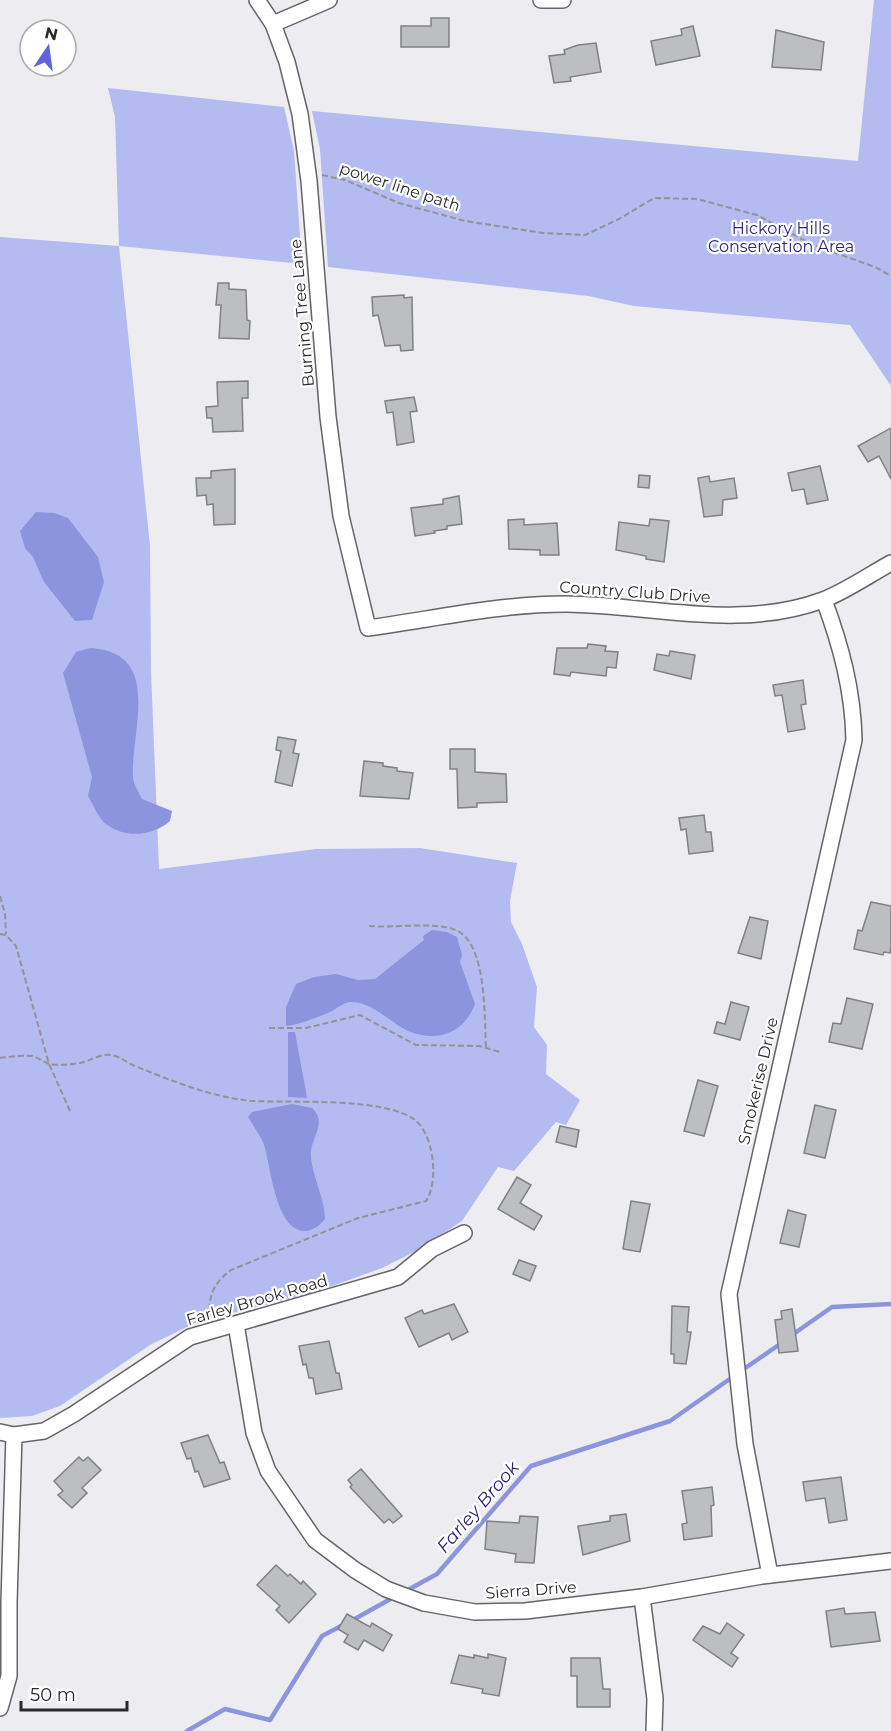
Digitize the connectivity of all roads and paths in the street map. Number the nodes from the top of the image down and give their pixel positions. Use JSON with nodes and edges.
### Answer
{"nodes":[{"id":1,"x":257,"y":0,"type":"edge"},
{"id":2,"x":329,"y":0,"type":"edge"},
{"id":3,"x":541,"y":0,"type":"edge"},
{"id":4,"x":563,"y":0,"type":"edge"},
{"id":5,"x":273,"y":24,"type":"junction"},
{"id":6,"x":308,"y":171,"type":"junction"},
{"id":7,"x":891,"y":276,"type":"edge"},
{"id":8,"x":891,"y":563,"type":"edge"},
{"id":9,"x":824,"y":600,"type":"junction"},
{"id":10,"x":368,"y":628,"type":"joint"},
{"id":11,"x":0,"y":896,"type":"edge"},
{"id":12,"x":369,"y":926,"type":"dead end"},
{"id":13,"x":0,"y":934,"type":"edge"},
{"id":14,"x":6,"y":935,"type":"junction"},
{"id":15,"x":269,"y":1028,"type":"dead end"},
{"id":16,"x":486,"y":1048,"type":"junction"},
{"id":17,"x":500,"y":1052,"type":"dead end"},
{"id":18,"x":0,"y":1058,"type":"edge"},
{"id":19,"x":49,"y":1064,"type":"junction"},
{"id":20,"x":71,"y":1113,"type":"dead end"},
{"id":21,"x":464,"y":1233,"type":"dead end"},
{"id":22,"x":211,"y":1319,"type":"dead end"},
{"id":23,"x":236,"y":1324,"type":"junction"},
{"id":24,"x":7,"y":1434,"type":"edge"},
{"id":25,"x":891,"y":1561,"type":"edge"},
{"id":26,"x":770,"y":1575,"type":"junction"},
{"id":27,"x":642,"y":1597,"type":"junction"},
{"id":28,"x":0,"y":1708,"type":"edge"},
{"id":29,"x":654,"y":1731,"type":"edge"}],
"edges":[{"from":1,"to":5,"type":"street","name":"Burning Tree Lane"},
{"from":2,"to":5,"type":"street"},
{"from":3,"to":4,"type":"street"},
{"from":5,"to":6,"type":"street","name":"Burning Tree Lane"},
{"from":6,"to":7,"type":"path","name":"power line path"},
{"from":6,"to":10,"type":"street","name":"Burning Tree Lane"},
{"from":8,"to":9,"type":"street","name":"Country Club Drive"},
{"from":9,"to":10,"type":"street","name":"Country Club Drive"},
{"from":9,"to":26,"type":"street","name":"Smokerise Drive"},
{"from":11,"to":14,"type":"path"},
{"from":12,"to":16,"type":"path"},
{"from":13,"to":14,"type":"path"},
{"from":14,"to":19,"type":"path"},
{"from":15,"to":16,"type":"path"},
{"from":16,"to":17,"type":"path"},
{"from":18,"to":19,"type":"path"},
{"from":19,"to":20,"type":"path"},
{"from":19,"to":22,"type":"path"},
{"from":21,"to":23,"type":"street","name":"Farley Brook Road"},
{"from":23,"to":24,"type":"street","name":"Farley Brook Road"},
{"from":23,"to":27,"type":"street","name":"Sierra Drive"},
{"from":24,"to":28,"type":"street"},
{"from":25,"to":26,"type":"street","name":"Sierra Drive"},
{"from":26,"to":27,"type":"street","name":"Sierra Drive"},
{"from":27,"to":29,"type":"street"}]}
